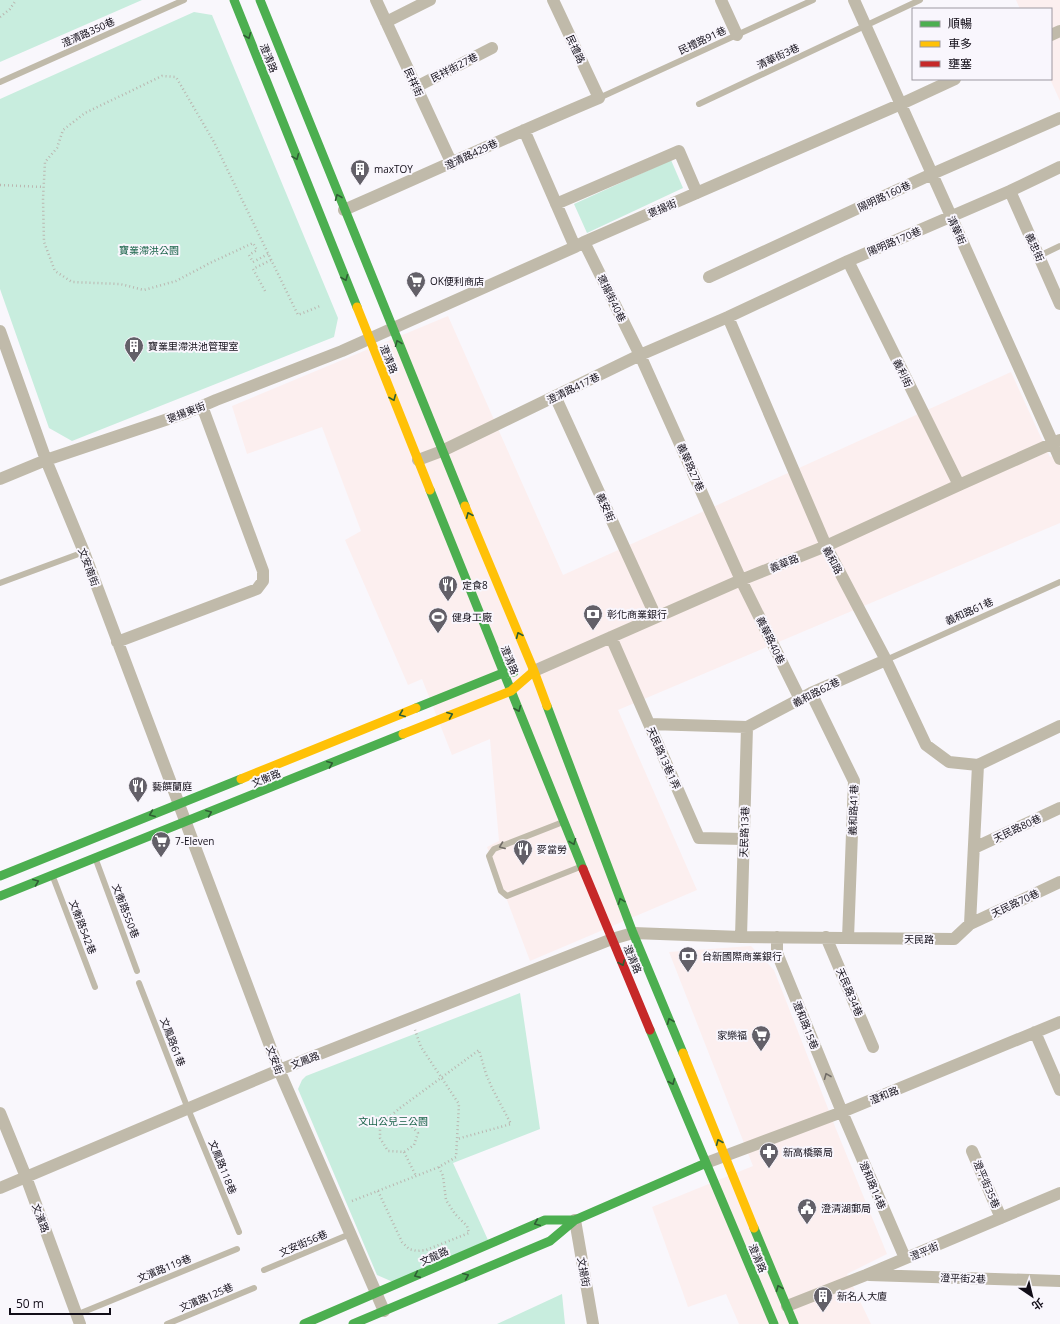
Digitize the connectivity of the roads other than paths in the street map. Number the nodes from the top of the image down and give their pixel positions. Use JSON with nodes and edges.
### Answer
{"nodes":[{"id":1,"x":184,"y":0,"type":"edge"},
{"id":2,"x":234,"y":0,"type":"edge"},
{"id":3,"x":260,"y":0,"type":"edge"},
{"id":4,"x":376,"y":0,"type":"edge"},
{"id":5,"x":430,"y":0,"type":"edge"},
{"id":6,"x":553,"y":0,"type":"edge"},
{"id":7,"x":721,"y":0,"type":"edge"},
{"id":8,"x":813,"y":0,"type":"edge"},
{"id":9,"x":854,"y":0,"type":"edge"},
{"id":10,"x":920,"y":0,"type":"edge"},
{"id":11,"x":386,"y":22,"type":"junction"},
{"id":12,"x":866,"y":26,"type":"junction"},
{"id":13,"x":737,"y":35,"type":"junction"},
{"id":14,"x":492,"y":48,"type":"dead end"},
{"id":15,"x":953,"y":80,"type":"edge"},
{"id":16,"x":0,"y":82,"type":"edge"},
{"id":17,"x":416,"y":87,"type":"junction"},
{"id":18,"x":599,"y":98,"type":"junction"},
{"id":19,"x":699,"y":104,"type":"dead end"},
{"id":20,"x":901,"y":104,"type":"junction"},
{"id":21,"x":1060,"y":118,"type":"edge"},
{"id":22,"x":524,"y":130,"type":"junction"},
{"id":23,"x":452,"y":164,"type":"junction"},
{"id":24,"x":1060,"y":167,"type":"edge"},
{"id":25,"x":932,"y":174,"type":"junction"},
{"id":26,"x":1010,"y":191,"type":"junction"},
{"id":27,"x":697,"y":193,"type":"junction"},
{"id":28,"x":556,"y":204,"type":"junction"},
{"id":29,"x":344,"y":210,"type":"junction"},
{"id":30,"x":951,"y":216,"type":"junction"},
{"id":31,"x":580,"y":244,"type":"junction"},
{"id":32,"x":1060,"y":246,"type":"edge"},
{"id":33,"x":1039,"y":256,"type":"junction"},
{"id":34,"x":848,"y":261,"type":"junction"},
{"id":35,"x":709,"y":277,"type":"dead end"},
{"id":36,"x":1060,"y":304,"type":"edge"},
{"id":37,"x":728,"y":317,"type":"junction"},
{"id":38,"x":393,"y":329,"type":"junction"},
{"id":39,"x":0,"y":331,"type":"edge"},
{"id":40,"x":369,"y":340,"type":"junction"},
{"id":41,"x":640,"y":355,"type":"junction"},
{"id":42,"x":556,"y":396,"type":"junction"},
{"id":43,"x":202,"y":406,"type":"junction"},
{"id":44,"x":1056,"y":442,"type":"edge"},
{"id":45,"x":442,"y":451,"type":"junction"},
{"id":46,"x":1060,"y":459,"type":"edge"},
{"id":47,"x":46,"y":460,"type":"junction"},
{"id":48,"x":418,"y":460,"type":"junction"},
{"id":49,"x":0,"y":479,"type":"edge"},
{"id":50,"x":959,"y":485,"type":"junction"},
{"id":51,"x":826,"y":546,"type":"junction"},
{"id":52,"x":84,"y":552,"type":"junction"},
{"id":53,"x":741,"y":580,"type":"junction"},
{"id":54,"x":1060,"y":582,"type":"edge"},
{"id":55,"x":0,"y":583,"type":"edge"},
{"id":56,"x":656,"y":617,"type":"junction"},
{"id":57,"x":611,"y":637,"type":"junction"},
{"id":58,"x":117,"y":642,"type":"junction"},
{"id":59,"x":886,"y":660,"type":"junction"},
{"id":60,"x":534,"y":671,"type":"junction"},
{"id":61,"x":503,"y":673,"type":"junction"},
{"id":62,"x":511,"y":691,"type":"junction"},
{"id":63,"x":811,"y":692,"type":"junction"},
{"id":64,"x":800,"y":699,"type":"junction"},
{"id":65,"x":649,"y":724,"type":"junction"},
{"id":66,"x":1060,"y":726,"type":"edge"},
{"id":67,"x":747,"y":727,"type":"junction"},
{"id":68,"x":978,"y":765,"type":"junction"},
{"id":69,"x":178,"y":804,"type":"junction"},
{"id":70,"x":1060,"y":808,"type":"edge"},
{"id":71,"x":185,"y":822,"type":"junction"},
{"id":72,"x":565,"y":822,"type":"junction"},
{"id":73,"x":744,"y":839,"type":"junction"},
{"id":74,"x":974,"y":848,"type":"junction"},
{"id":75,"x":95,"y":858,"type":"junction"},
{"id":76,"x":583,"y":866,"type":"junction"},
{"id":77,"x":52,"y":875,"type":"junction"},
{"id":78,"x":0,"y":876,"type":"edge"},
{"id":79,"x":1060,"y":882,"type":"edge"},
{"id":80,"x":0,"y":896,"type":"edge"},
{"id":81,"x":970,"y":924,"type":"junction"},
{"id":82,"x":633,"y":933,"type":"junction"},
{"id":83,"x":741,"y":937,"type":"junction"},
{"id":84,"x":777,"y":937,"type":"junction"},
{"id":85,"x":826,"y":937,"type":"junction"},
{"id":86,"x":848,"y":938,"type":"junction"},
{"id":87,"x":612,"y":939,"type":"junction"},
{"id":88,"x":137,"y":971,"type":"dead end"},
{"id":89,"x":139,"y":983,"type":"dead end"},
{"id":90,"x":95,"y":986,"type":"dead end"},
{"id":91,"x":1060,"y":1022,"type":"edge"},
{"id":92,"x":1035,"y":1032,"type":"junction"},
{"id":93,"x":873,"y":1047,"type":"dead end"},
{"id":94,"x":279,"y":1070,"type":"junction"},
{"id":95,"x":1060,"y":1090,"type":"edge"},
{"id":96,"x":188,"y":1109,"type":"junction"},
{"id":97,"x":842,"y":1112,"type":"junction"},
{"id":98,"x":0,"y":1113,"type":"edge"},
{"id":99,"x":972,"y":1151,"type":"dead end"},
{"id":100,"x":725,"y":1155,"type":"junction"},
{"id":101,"x":706,"y":1163,"type":"junction"},
{"id":102,"x":26,"y":1177,"type":"junction"},
{"id":103,"x":0,"y":1188,"type":"edge"},
{"id":104,"x":1060,"y":1193,"type":"edge"},
{"id":105,"x":1001,"y":1218,"type":"junction"},
{"id":106,"x":575,"y":1220,"type":"junction"},
{"id":107,"x":239,"y":1232,"type":"dead end"},
{"id":108,"x":350,"y":1234,"type":"junction"},
{"id":109,"x":237,"y":1249,"type":"dead end"},
{"id":110,"x":905,"y":1258,"type":"junction"},
{"id":111,"x":264,"y":1270,"type":"dead end"},
{"id":112,"x":866,"y":1275,"type":"junction"},
{"id":113,"x":1060,"y":1281,"type":"edge"},
{"id":114,"x":254,"y":1288,"type":"dead end"},
{"id":115,"x":376,"y":1293,"type":"junction"},
{"id":116,"x":787,"y":1306,"type":"junction"},
{"id":117,"x":384,"y":1311,"type":"junction"},
{"id":118,"x":78,"y":1319,"type":"edge"},
{"id":119,"x":167,"y":1324,"type":"edge"},
{"id":120,"x":304,"y":1324,"type":"edge"},
{"id":121,"x":353,"y":1324,"type":"edge"},
{"id":122,"x":593,"y":1324,"type":"edge"},
{"id":123,"x":774,"y":1324,"type":"edge"},
{"id":124,"x":794,"y":1324,"type":"edge"}],
"edges":[{"from":1,"to":16,"type":"lane","name":"澄清路350巷"},
{"from":2,"to":40,"type":"main road","name":"澄清路","one_way":true},
{"from":29,"to":3,"type":"main road","name":"澄清路","one_way":true},
{"from":4,"to":11,"type":"street","name":"民祥街"},
{"from":5,"to":11,"type":"street"},
{"from":6,"to":18,"type":"street","name":"民禮路"},
{"from":7,"to":13,"type":"street"},
{"from":8,"to":13,"type":"lane","name":"民禮路91巷"},
{"from":9,"to":12,"type":"street","name":"清華街"},
{"from":10,"to":12,"type":"lane","name":"清華街3巷"},
{"from":11,"to":17,"type":"street","name":"民祥街"},
{"from":12,"to":19,"type":"lane","name":"清華街3巷"},
{"from":12,"to":20,"type":"street","name":"清華街"},
{"from":13,"to":18,"type":"lane","name":"民禮路91巷"},
{"from":14,"to":17,"type":"street","name":"民祥街27巷"},
{"from":15,"to":20,"type":"street","name":"褒揚街"},
{"from":17,"to":23,"type":"street","name":"民祥街"},
{"from":18,"to":22,"type":"street","name":"澄清路429巷"},
{"from":20,"to":25,"type":"street","name":"清華街"},
{"from":20,"to":27,"type":"street","name":"褒揚街"},
{"from":21,"to":25,"type":"street","name":"陽明路160巷"},
{"from":22,"to":23,"type":"street","name":"澄清路429巷"},
{"from":22,"to":28,"type":"street","name":"褒揚街40巷"},
{"from":23,"to":29,"type":"street","name":"澄清路429巷"},
{"from":24,"to":26,"type":"street","name":"陽明路170巷"},
{"from":25,"to":30,"type":"street","name":"清華街"},
{"from":25,"to":35,"type":"street","name":"陽明路160巷"},
{"from":26,"to":30,"type":"street","name":"陽明路170巷"},
{"from":26,"to":33,"type":"street","name":"義忠街"},
{"from":27,"to":28,"type":"street"},
{"from":27,"to":31,"type":"street","name":"褒揚街"},
{"from":28,"to":31,"type":"street","name":"褒揚街40巷"},
{"from":29,"to":38,"type":"main road","name":"澄清路"},
{"from":30,"to":34,"type":"street","name":"陽明路170巷"},
{"from":30,"to":44,"type":"street","name":"清華街"},
{"from":31,"to":38,"type":"street","name":"褒揚街"},
{"from":31,"to":41,"type":"street","name":"褒揚街40巷"},
{"from":32,"to":33,"type":"lane"},
{"from":33,"to":36,"type":"street","name":"義忠街"},
{"from":34,"to":37,"type":"street","name":"陽明路170巷"},
{"from":34,"to":50,"type":"street","name":"義利街"},
{"from":37,"to":41,"type":"street","name":"澄清路417巷"},
{"from":37,"to":51,"type":"street","name":"義和路"},
{"from":38,"to":40,"type":"street","name":"褒揚街"},
{"from":45,"to":38,"type":"main road","name":"澄清路","one_way":true},
{"from":39,"to":47,"type":"street","name":"文安南街"},
{"from":40,"to":43,"type":"street","name":"褒揚東街"},
{"from":40,"to":48,"type":"main road","name":"澄清路","one_way":true},
{"from":41,"to":42,"type":"street","name":"澄清路417巷"},
{"from":41,"to":53,"type":"street","name":"義華路27巷"},
{"from":42,"to":45,"type":"street","name":"澄清路417巷"},
{"from":42,"to":56,"type":"street","name":"義安街"},
{"from":43,"to":47,"type":"street","name":"褒揚東街"},
{"from":43,"to":58,"type":"street"},
{"from":44,"to":46,"type":"street","name":"清華街"},
{"from":44,"to":50,"type":"street","name":"義華路"},
{"from":45,"to":48,"type":"street","name":"澄清路417巷"},
{"from":60,"to":45,"type":"main road","name":"澄清路","one_way":true},
{"from":47,"to":49,"type":"street","name":"褒揚東街"},
{"from":47,"to":52,"type":"street","name":"文安南街"},
{"from":48,"to":61,"type":"main road","name":"澄清路"},
{"from":50,"to":51,"type":"street","name":"義華路"},
{"from":51,"to":53,"type":"street","name":"義華路"},
{"from":51,"to":59,"type":"street","name":"義和路"},
{"from":52,"to":55,"type":"lane"},
{"from":52,"to":58,"type":"street","name":"文安南街"},
{"from":53,"to":56,"type":"street","name":"義華路"},
{"from":53,"to":64,"type":"street","name":"義華路40巷"},
{"from":54,"to":59,"type":"lane","name":"義和路61巷"},
{"from":56,"to":57,"type":"street","name":"義華路"},
{"from":57,"to":60,"type":"street","name":"義華路"},
{"from":57,"to":65,"type":"street","name":"天民路13巷1弄"},
{"from":58,"to":69,"type":"street","name":"文安南街"},
{"from":59,"to":63,"type":"street","name":"義和路62巷"},
{"from":59,"to":68,"type":"street","name":"義和路"},
{"from":60,"to":61,"type":"main road","name":"義華路"},
{"from":60,"to":62,"type":"main road","name":"文衡路"},
{"from":82,"to":60,"type":"main road","name":"澄清路","one_way":true},
{"from":61,"to":62,"type":"main road","name":"澄清路"},
{"from":61,"to":69,"type":"main road","name":"文衡路","one_way":true},
{"from":71,"to":62,"type":"main road","name":"文衡路","one_way":true},
{"from":62,"to":72,"type":"main road","name":"澄清路","one_way":true},
{"from":63,"to":64,"type":"street","name":"義和路62巷"},
{"from":63,"to":86,"type":"street","name":"義和路41巷"},
{"from":64,"to":67,"type":"street","name":"義和路62巷"},
{"from":65,"to":67,"type":"street"},
{"from":65,"to":73,"type":"street","name":"天民路13巷1弄"},
{"from":66,"to":68,"type":"street"},
{"from":67,"to":73,"type":"street","name":"天民路13巷"},
{"from":68,"to":74,"type":"street"},
{"from":69,"to":71,"type":"street","name":"文安街"},
{"from":69,"to":78,"type":"main road","name":"文衡路","one_way":true},
{"from":70,"to":74,"type":"street","name":"天民路80巷"},
{"from":71,"to":75,"type":"main road","name":"文衡路"},
{"from":71,"to":94,"type":"street","name":"文安街"},
{"from":72,"to":76,"type":"main road","name":"澄清路","one_way":true},
{"from":72,"to":76,"type":"lane","one_way":true},
{"from":73,"to":83,"type":"street","name":"天民路13巷"},
{"from":74,"to":81,"type":"street"},
{"from":75,"to":77,"type":"main road","name":"文衡路"},
{"from":75,"to":88,"type":"lane","name":"文衡路550巷"},
{"from":76,"to":87,"type":"main road","name":"澄清路"},
{"from":80,"to":77,"type":"main road","name":"文衡路","one_way":true},
{"from":77,"to":90,"type":"lane","name":"文衡路542巷"},
{"from":79,"to":81,"type":"street","name":"天民路70巷"},
{"from":81,"to":86,"type":"street","name":"天民路"},
{"from":82,"to":83,"type":"street","name":"天民路"},
{"from":82,"to":87,"type":"street","name":"天民路"},
{"from":100,"to":82,"type":"main road","name":"澄清路","one_way":true},
{"from":83,"to":84,"type":"street","name":"天民路"},
{"from":84,"to":85,"type":"street","name":"天民路"},
{"from":97,"to":84,"type":"street","name":"澄和路15巷","one_way":true},
{"from":85,"to":86,"type":"street","name":"天民路"},
{"from":85,"to":93,"type":"street","name":"天民路34巷"},
{"from":87,"to":94,"type":"street","name":"文鳳路"},
{"from":87,"to":101,"type":"main road","name":"澄清路","one_way":true},
{"from":89,"to":96,"type":"lane","name":"文鳳路61巷"},
{"from":91,"to":92,"type":"street","name":"澄和路"},
{"from":92,"to":95,"type":"street"},
{"from":92,"to":97,"type":"street","name":"澄和路"},
{"from":94,"to":96,"type":"street","name":"文鳳路"},
{"from":94,"to":108,"type":"street","name":"文安街"},
{"from":96,"to":102,"type":"street","name":"文鳳路"},
{"from":96,"to":107,"type":"lane","name":"文鳳路118巷"},
{"from":97,"to":100,"type":"street","name":"澄和路"},
{"from":97,"to":110,"type":"street","name":"澄和路14巷"},
{"from":98,"to":102,"type":"street","name":"文濱路"},
{"from":99,"to":105,"type":"street","name":"澄平街35巷"},
{"from":100,"to":101,"type":"street","name":"澄和路"},
{"from":116,"to":100,"type":"main road","name":"澄清路","one_way":true},
{"from":101,"to":106,"type":"main road","name":"文龍路"},
{"from":101,"to":123,"type":"main road","name":"澄清路"},
{"from":102,"to":103,"type":"street","name":"文鳳路"},
{"from":102,"to":118,"type":"street","name":"文濱路"},
{"from":104,"to":105,"type":"street","name":"澄平街"},
{"from":105,"to":110,"type":"street","name":"澄平街"},
{"from":106,"to":115,"type":"main road","name":"文龍路","one_way":true},
{"from":117,"to":106,"type":"main road","name":"文龍路","one_way":true},
{"from":106,"to":122,"type":"street","name":"文揚街"},
{"from":108,"to":111,"type":"lane","name":"文安街56巷"},
{"from":108,"to":115,"type":"street","name":"文安街"},
{"from":109,"to":118,"type":"lane","name":"文濱路119巷"},
{"from":110,"to":112,"type":"street","name":"澄平街"},
{"from":112,"to":113,"type":"street","name":"澄平街2巷"},
{"from":112,"to":116,"type":"street","name":"澄平街"},
{"from":114,"to":119,"type":"lane","name":"文濱路125巷"},
{"from":115,"to":117,"type":"street","name":"文安街"},
{"from":115,"to":120,"type":"main road","name":"文龍路"},
{"from":116,"to":124,"type":"main road","name":"澄清路"},
{"from":117,"to":121,"type":"main road","name":"文龍路"}]}
